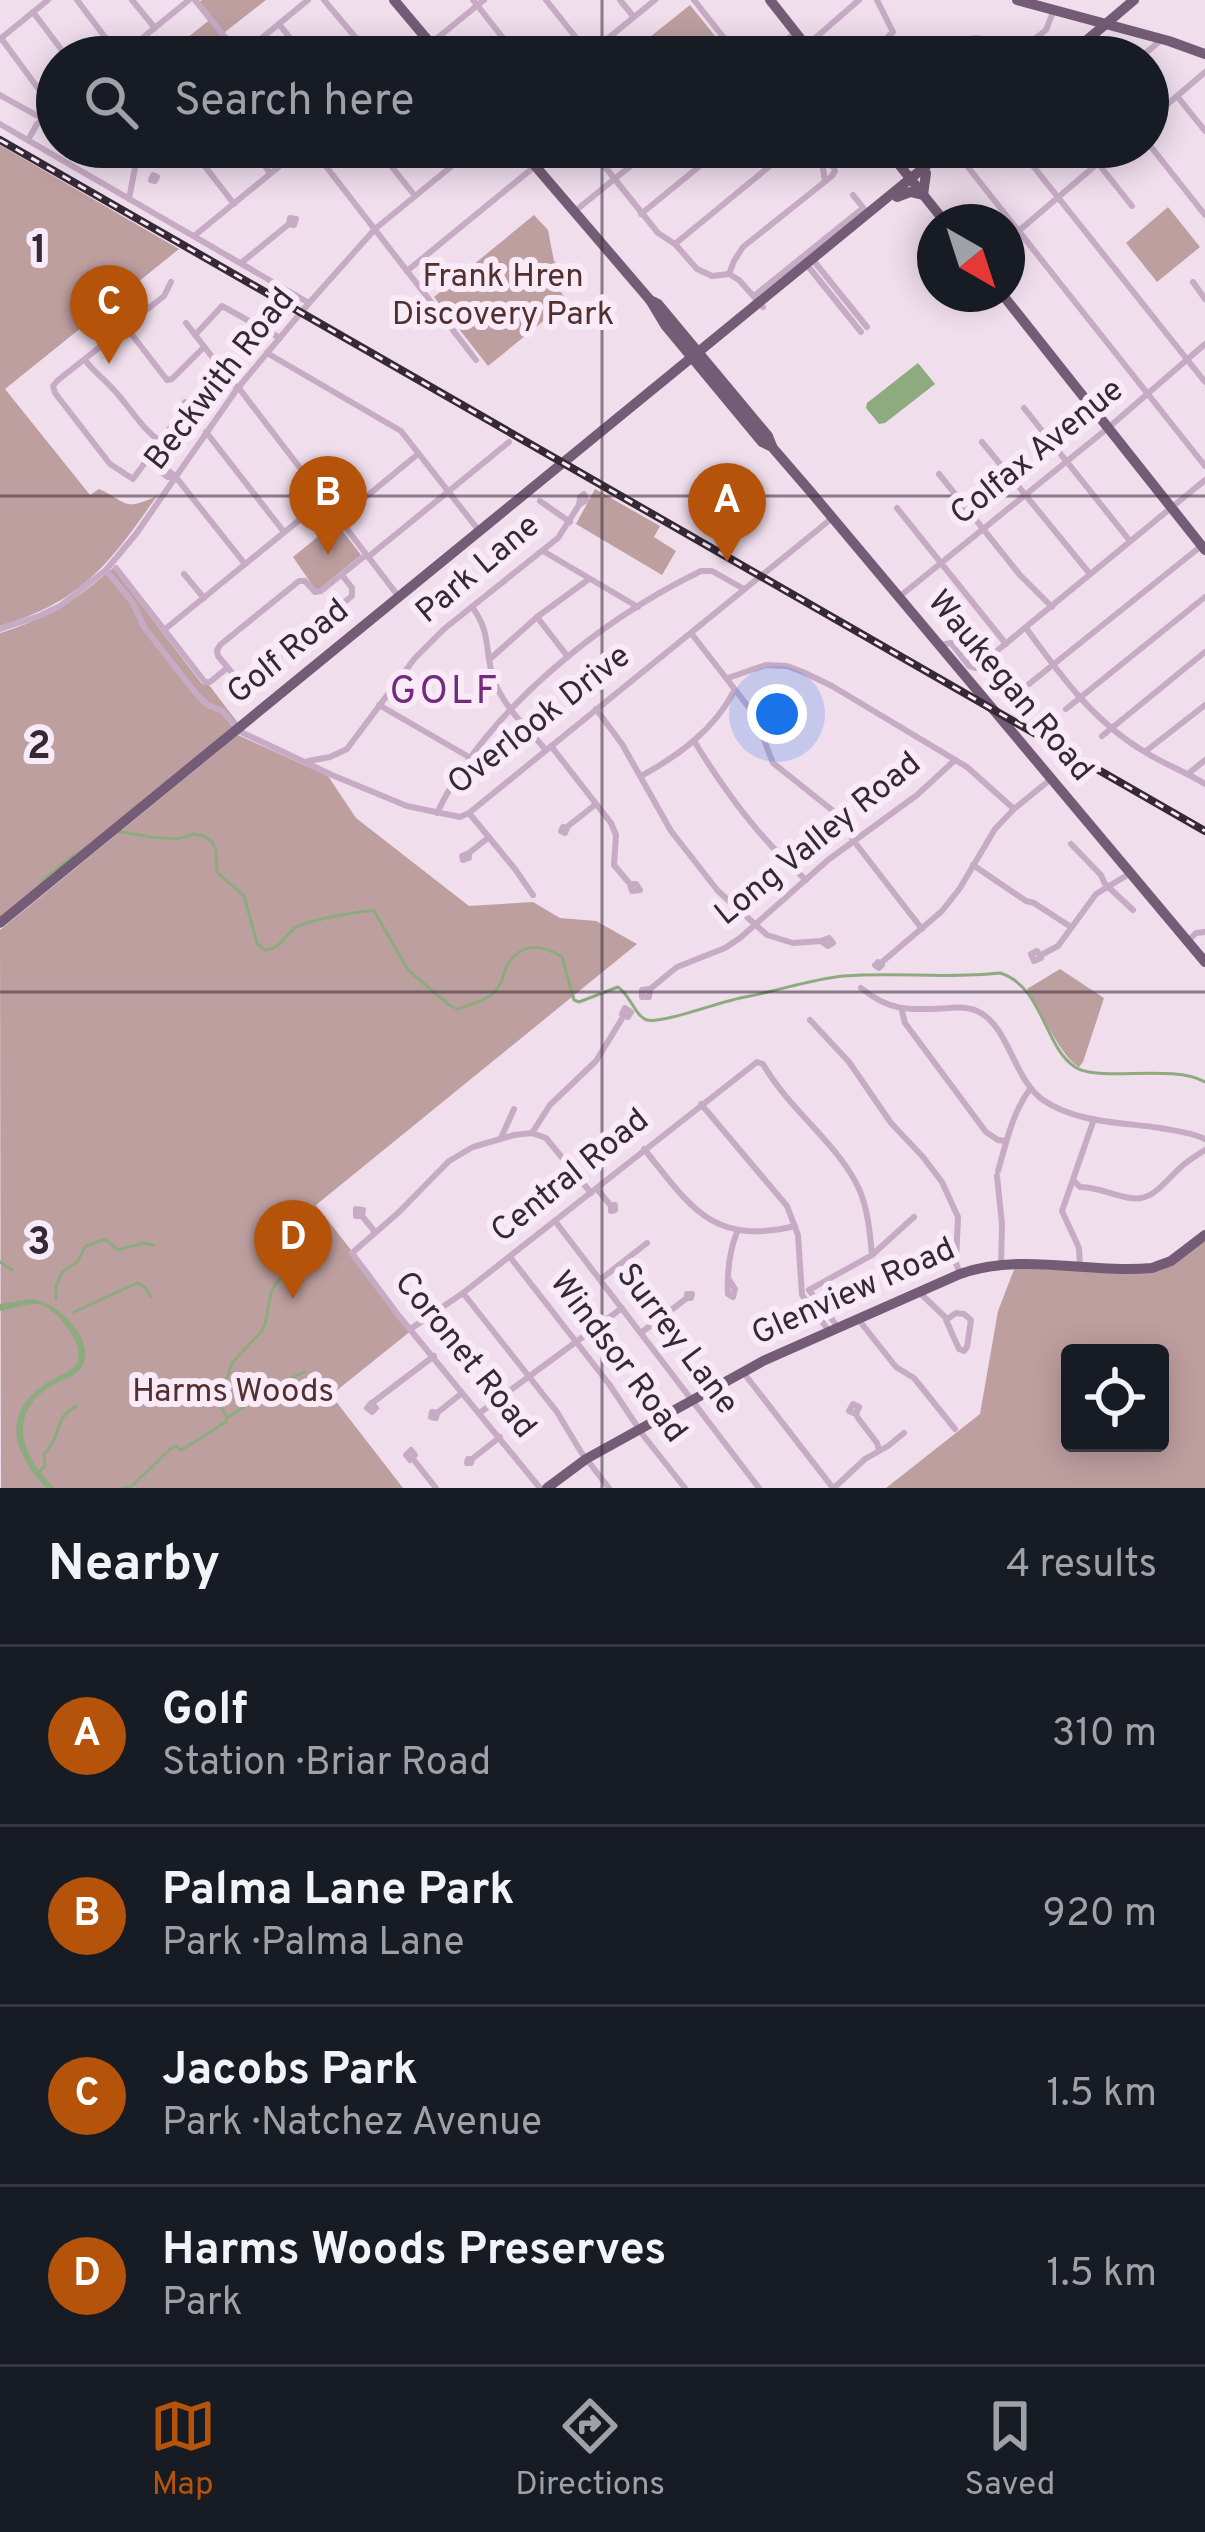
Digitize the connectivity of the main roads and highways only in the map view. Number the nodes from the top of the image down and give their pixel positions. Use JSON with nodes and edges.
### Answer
{"nodes":[{"id":1,"x":394,"y":0,"type":"edge"},
{"id":2,"x":1020,"y":0,"type":"edge"},
{"id":3,"x":1130,"y":0,"type":"edge"},
{"id":4,"x":776,"y":4,"type":"edge"},
{"id":5,"x":1103,"y":23,"type":"junction"},
{"id":6,"x":424,"y":36,"type":"edge"},
{"id":7,"x":797,"y":36,"type":"edge"},
{"id":8,"x":1088,"y":36,"type":"edge"},
{"id":9,"x":1151,"y":36,"type":"edge"},
{"id":10,"x":1169,"y":41,"type":"edge"},
{"id":11,"x":1205,"y":54,"type":"edge"},
{"id":12,"x":538,"y":168,"type":"edge"},
{"id":13,"x":899,"y":168,"type":"edge"},
{"id":14,"x":909,"y":168,"type":"edge"},
{"id":15,"x":927,"y":168,"type":"junction"},
{"id":16,"x":905,"y":186,"type":"junction"},
{"id":17,"x":923,"y":195,"type":"junction"},
{"id":18,"x":930,"y":204,"type":"edge"},
{"id":19,"x":811,"y":264,"type":"junction"},
{"id":20,"x":1016,"y":312,"type":"edge"},
{"id":21,"x":696,"y":356,"type":"junction"},
{"id":22,"x":1203,"y":548,"type":"edge"},
{"id":23,"x":0,"y":923,"type":"edge"},
{"id":24,"x":1205,"y":962,"type":"edge"},
{"id":25,"x":1205,"y":1235,"type":"edge"},
{"id":26,"x":544,"y":1488,"type":"edge"}],
"edges":[{"from":1,"to":6,"type":"main road"},
{"from":2,"to":5,"type":"main road"},
{"from":3,"to":5,"type":"main road"},
{"from":4,"to":7,"type":"main road"},
{"from":5,"to":8,"type":"main road"},
{"from":5,"to":9,"type":"main road"},
{"from":10,"to":11,"type":"main road"},
{"from":12,"to":21,"type":"main road","name":"Waukegan Road"},
{"from":13,"to":16,"type":"main road"},
{"from":14,"to":15,"type":"main road"},
{"from":15,"to":16,"type":"main road","name":"Golf Road"},
{"from":15,"to":17,"type":"main road"},
{"from":16,"to":17,"type":"main road"},
{"from":16,"to":17,"type":"main road"},
{"from":16,"to":19,"type":"main road","name":"Golf Road"},
{"from":16,"to":19,"type":"main road","name":"Golf Road"},
{"from":17,"to":18,"type":"main road"},
{"from":19,"to":21,"type":"main road","name":"Golf Road"},
{"from":20,"to":22,"type":"main road"},
{"from":21,"to":23,"type":"main road","name":"Golf Road"},
{"from":21,"to":24,"type":"main road","name":"Waukegan Road"},
{"from":25,"to":26,"type":"main road","name":"Glenview Road"}]}
